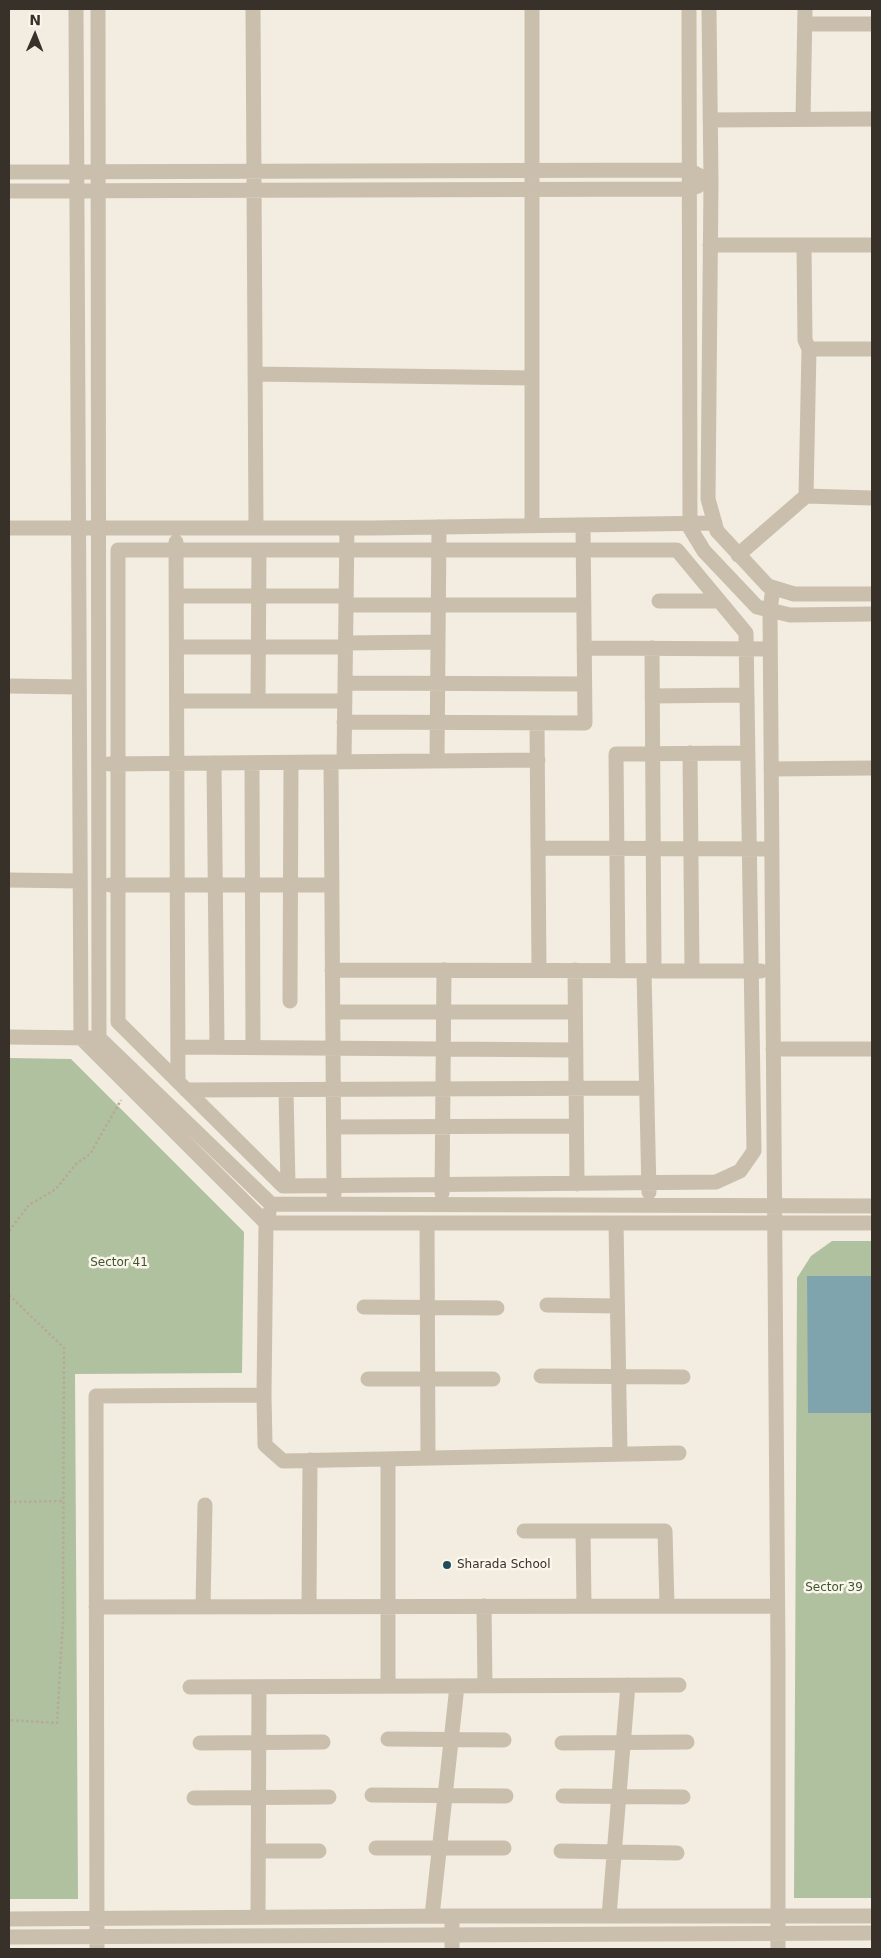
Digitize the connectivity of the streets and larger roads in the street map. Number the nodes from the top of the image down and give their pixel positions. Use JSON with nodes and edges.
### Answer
{"nodes":[{"id":1,"x":76,"y":9,"type":"edge"},
{"id":2,"x":98,"y":9,"type":"edge"},
{"id":3,"x":253,"y":9,"type":"edge"},
{"id":4,"x":532,"y":9,"type":"edge"},
{"id":5,"x":689,"y":9,"type":"edge"},
{"id":6,"x":709,"y":9,"type":"edge"},
{"id":7,"x":805,"y":9,"type":"edge"},
{"id":8,"x":804,"y":24,"type":"junction"},
{"id":9,"x":872,"y":24,"type":"edge"},
{"id":10,"x":803,"y":119,"type":"junction"},
{"id":11,"x":872,"y":119,"type":"edge"},
{"id":12,"x":710,"y":120,"type":"junction"},
{"id":13,"x":532,"y":170,"type":"junction"},
{"id":14,"x":689,"y":170,"type":"junction"},
{"id":15,"x":254,"y":171,"type":"junction"},
{"id":16,"x":9,"y":172,"type":"edge"},
{"id":17,"x":77,"y":172,"type":"junction"},
{"id":18,"x":98,"y":172,"type":"junction"},
{"id":19,"x":711,"y":182,"type":"junction"},
{"id":20,"x":688,"y":189,"type":"junction"},
{"id":21,"x":532,"y":190,"type":"junction"},
{"id":22,"x":9,"y":191,"type":"edge"},
{"id":23,"x":77,"y":191,"type":"junction"},
{"id":24,"x":98,"y":191,"type":"junction"},
{"id":25,"x":254,"y":191,"type":"junction"},
{"id":26,"x":710,"y":245,"type":"junction"},
{"id":27,"x":804,"y":245,"type":"junction"},
{"id":28,"x":872,"y":245,"type":"edge"},
{"id":29,"x":809,"y":349,"type":"junction"},
{"id":30,"x":872,"y":349,"type":"edge"},
{"id":31,"x":255,"y":374,"type":"junction"},
{"id":32,"x":532,"y":378,"type":"junction"},
{"id":33,"x":806,"y":496,"type":"junction"},
{"id":34,"x":872,"y":498,"type":"edge"},
{"id":35,"x":689,"y":523,"type":"junction"},
{"id":36,"x":715,"y":523,"type":"junction"},
{"id":37,"x":584,"y":525,"type":"junction"},
{"id":38,"x":532,"y":526,"type":"junction"},
{"id":39,"x":439,"y":527,"type":"junction"},
{"id":40,"x":9,"y":528,"type":"edge"},
{"id":41,"x":79,"y":528,"type":"junction"},
{"id":42,"x":98,"y":528,"type":"junction"},
{"id":43,"x":176,"y":528,"type":"junction"},
{"id":44,"x":256,"y":528,"type":"junction"},
{"id":45,"x":347,"y":528,"type":"junction"},
{"id":46,"x":176,"y":550,"type":"junction"},
{"id":47,"x":259,"y":550,"type":"junction"},
{"id":48,"x":347,"y":550,"type":"junction"},
{"id":49,"x":438,"y":550,"type":"junction"},
{"id":50,"x":584,"y":550,"type":"junction"},
{"id":51,"x":738,"y":555,"type":"junction"},
{"id":52,"x":773,"y":588,"type":"junction"},
{"id":53,"x":872,"y":594,"type":"edge"},
{"id":54,"x":177,"y":596,"type":"junction"},
{"id":55,"x":259,"y":596,"type":"junction"},
{"id":56,"x":346,"y":601,"type":"junction"},
{"id":57,"x":659,"y":601,"type":"dead end"},
{"id":58,"x":719,"y":601,"type":"junction"},
{"id":59,"x":438,"y":605,"type":"junction"},
{"id":60,"x":584,"y":605,"type":"junction"},
{"id":61,"x":770,"y":610,"type":"junction"},
{"id":62,"x":872,"y":614,"type":"edge"},
{"id":63,"x":438,"y":642,"type":"junction"},
{"id":64,"x":346,"y":645,"type":"junction"},
{"id":65,"x":177,"y":647,"type":"junction"},
{"id":66,"x":258,"y":647,"type":"junction"},
{"id":67,"x":584,"y":648,"type":"junction"},
{"id":68,"x":652,"y":648,"type":"junction"},
{"id":69,"x":746,"y":648,"type":"junction"},
{"id":70,"x":770,"y":649,"type":"junction"},
{"id":71,"x":345,"y":683,"type":"junction"},
{"id":72,"x":438,"y":683,"type":"junction"},
{"id":73,"x":584,"y":684,"type":"junction"},
{"id":74,"x":9,"y":686,"type":"edge"},
{"id":75,"x":79,"y":687,"type":"junction"},
{"id":76,"x":747,"y":695,"type":"junction"},
{"id":77,"x":652,"y":696,"type":"junction"},
{"id":78,"x":177,"y":701,"type":"junction"},
{"id":79,"x":258,"y":701,"type":"junction"},
{"id":80,"x":345,"y":701,"type":"junction"},
{"id":81,"x":344,"y":722,"type":"junction"},
{"id":82,"x":437,"y":722,"type":"junction"},
{"id":83,"x":537,"y":723,"type":"junction"},
{"id":84,"x":690,"y":753,"type":"junction"},
{"id":85,"x":748,"y":753,"type":"junction"},
{"id":86,"x":653,"y":754,"type":"junction"},
{"id":87,"x":538,"y":760,"type":"junction"},
{"id":88,"x":437,"y":761,"type":"junction"},
{"id":89,"x":337,"y":762,"type":"junction"},
{"id":90,"x":252,"y":763,"type":"junction"},
{"id":91,"x":290,"y":763,"type":"junction"},
{"id":92,"x":118,"y":764,"type":"junction"},
{"id":93,"x":177,"y":764,"type":"junction"},
{"id":94,"x":214,"y":764,"type":"junction"},
{"id":95,"x":98,"y":765,"type":"junction"},
{"id":96,"x":872,"y":768,"type":"edge"},
{"id":97,"x":771,"y":769,"type":"junction"},
{"id":98,"x":538,"y":848,"type":"junction"},
{"id":99,"x":617,"y":848,"type":"junction"},
{"id":100,"x":653,"y":848,"type":"junction"},
{"id":101,"x":691,"y":848,"type":"junction"},
{"id":102,"x":749,"y":849,"type":"junction"},
{"id":103,"x":772,"y":849,"type":"junction"},
{"id":104,"x":9,"y":880,"type":"edge"},
{"id":105,"x":80,"y":881,"type":"junction"},
{"id":106,"x":98,"y":885,"type":"junction"},
{"id":107,"x":118,"y":885,"type":"junction"},
{"id":108,"x":177,"y":885,"type":"junction"},
{"id":109,"x":215,"y":885,"type":"junction"},
{"id":110,"x":252,"y":885,"type":"junction"},
{"id":111,"x":290,"y":885,"type":"junction"},
{"id":112,"x":332,"y":885,"type":"junction"},
{"id":113,"x":332,"y":970,"type":"junction"},
{"id":114,"x":444,"y":970,"type":"junction"},
{"id":115,"x":539,"y":970,"type":"junction"},
{"id":116,"x":575,"y":970,"type":"junction"},
{"id":117,"x":618,"y":971,"type":"junction"},
{"id":118,"x":649,"y":971,"type":"junction"},
{"id":119,"x":692,"y":971,"type":"junction"},
{"id":120,"x":751,"y":971,"type":"junction"},
{"id":121,"x":773,"y":971,"type":"junction"},
{"id":122,"x":290,"y":1001,"type":"dead end"},
{"id":123,"x":333,"y":1012,"type":"junction"},
{"id":124,"x":444,"y":1012,"type":"junction"},
{"id":125,"x":575,"y":1012,"type":"junction"},
{"id":126,"x":9,"y":1037,"type":"edge"},
{"id":127,"x":81,"y":1038,"type":"junction"},
{"id":128,"x":99,"y":1038,"type":"junction"},
{"id":129,"x":178,"y":1047,"type":"junction"},
{"id":130,"x":216,"y":1047,"type":"junction"},
{"id":131,"x":253,"y":1047,"type":"junction"},
{"id":132,"x":333,"y":1048,"type":"junction"},
{"id":133,"x":444,"y":1048,"type":"junction"},
{"id":134,"x":773,"y":1049,"type":"junction"},
{"id":135,"x":872,"y":1049,"type":"edge"},
{"id":136,"x":576,"y":1050,"type":"junction"},
{"id":137,"x":182,"y":1086,"type":"junction"},
{"id":138,"x":576,"y":1088,"type":"junction"},
{"id":139,"x":647,"y":1088,"type":"junction"},
{"id":140,"x":443,"y":1089,"type":"junction"},
{"id":141,"x":286,"y":1090,"type":"junction"},
{"id":142,"x":334,"y":1090,"type":"junction"},
{"id":143,"x":442,"y":1126,"type":"junction"},
{"id":144,"x":576,"y":1126,"type":"junction"},
{"id":145,"x":334,"y":1127,"type":"junction"},
{"id":146,"x":649,"y":1183,"type":"junction"},
{"id":147,"x":577,"y":1184,"type":"junction"},
{"id":148,"x":442,"y":1185,"type":"junction"},
{"id":149,"x":288,"y":1186,"type":"junction"},
{"id":150,"x":334,"y":1186,"type":"junction"},
{"id":151,"x":271,"y":1204,"type":"junction"},
{"id":152,"x":334,"y":1204,"type":"junction"},
{"id":153,"x":442,"y":1205,"type":"junction"},
{"id":154,"x":650,"y":1205,"type":"junction"},
{"id":155,"x":774,"y":1206,"type":"junction"},
{"id":156,"x":872,"y":1206,"type":"edge"},
{"id":157,"x":266,"y":1223,"type":"junction"},
{"id":158,"x":427,"y":1223,"type":"junction"},
{"id":159,"x":616,"y":1223,"type":"junction"},
{"id":160,"x":872,"y":1223,"type":"edge"},
{"id":161,"x":774,"y":1224,"type":"junction"},
{"id":162,"x":547,"y":1305,"type":"dead end"},
{"id":163,"x":617,"y":1306,"type":"junction"},
{"id":164,"x":364,"y":1307,"type":"dead end"},
{"id":165,"x":427,"y":1307,"type":"junction"},
{"id":166,"x":497,"y":1308,"type":"dead end"},
{"id":167,"x":541,"y":1376,"type":"dead end"},
{"id":168,"x":618,"y":1376,"type":"junction"},
{"id":169,"x":683,"y":1377,"type":"dead end"},
{"id":170,"x":368,"y":1379,"type":"dead end"},
{"id":171,"x":428,"y":1379,"type":"junction"},
{"id":172,"x":493,"y":1379,"type":"dead end"},
{"id":173,"x":264,"y":1395,"type":"junction"},
{"id":174,"x":679,"y":1453,"type":"dead end"},
{"id":175,"x":620,"y":1454,"type":"junction"},
{"id":176,"x":428,"y":1458,"type":"junction"},
{"id":177,"x":388,"y":1459,"type":"junction"},
{"id":178,"x":310,"y":1460,"type":"junction"},
{"id":179,"x":205,"y":1505,"type":"dead end"},
{"id":180,"x":524,"y":1531,"type":"dead end"},
{"id":181,"x":583,"y":1531,"type":"junction"},
{"id":182,"x":96,"y":1606,"type":"junction"},
{"id":183,"x":309,"y":1606,"type":"junction"},
{"id":184,"x":388,"y":1606,"type":"junction"},
{"id":185,"x":484,"y":1606,"type":"junction"},
{"id":186,"x":584,"y":1606,"type":"junction"},
{"id":187,"x":667,"y":1606,"type":"junction"},
{"id":188,"x":777,"y":1606,"type":"junction"},
{"id":189,"x":203,"y":1607,"type":"junction"},
{"id":190,"x":628,"y":1685,"type":"junction"},
{"id":191,"x":679,"y":1685,"type":"dead end"},
{"id":192,"x":388,"y":1686,"type":"junction"},
{"id":193,"x":457,"y":1686,"type":"junction"},
{"id":194,"x":485,"y":1686,"type":"junction"},
{"id":195,"x":259,"y":1687,"type":"junction"},
{"id":196,"x":190,"y":1688,"type":"dead end"},
{"id":197,"x":388,"y":1739,"type":"dead end"},
{"id":198,"x":451,"y":1740,"type":"junction"},
{"id":199,"x":504,"y":1740,"type":"dead end"},
{"id":200,"x":258,"y":1742,"type":"junction"},
{"id":201,"x":323,"y":1742,"type":"dead end"},
{"id":202,"x":623,"y":1742,"type":"junction"},
{"id":203,"x":687,"y":1742,"type":"dead end"},
{"id":204,"x":200,"y":1743,"type":"dead end"},
{"id":205,"x":562,"y":1743,"type":"dead end"},
{"id":206,"x":372,"y":1795,"type":"dead end"},
{"id":207,"x":445,"y":1795,"type":"junction"},
{"id":208,"x":506,"y":1796,"type":"dead end"},
{"id":209,"x":563,"y":1796,"type":"dead end"},
{"id":210,"x":329,"y":1797,"type":"dead end"},
{"id":211,"x":619,"y":1797,"type":"junction"},
{"id":212,"x":684,"y":1797,"type":"dead end"},
{"id":213,"x":194,"y":1798,"type":"dead end"},
{"id":214,"x":258,"y":1798,"type":"junction"},
{"id":215,"x":376,"y":1848,"type":"dead end"},
{"id":216,"x":440,"y":1848,"type":"junction"},
{"id":217,"x":504,"y":1848,"type":"dead end"},
{"id":218,"x":258,"y":1851,"type":"junction"},
{"id":219,"x":319,"y":1851,"type":"dead end"},
{"id":220,"x":561,"y":1851,"type":"dead end"},
{"id":221,"x":614,"y":1852,"type":"junction"},
{"id":222,"x":677,"y":1853,"type":"dead end"},
{"id":223,"x":432,"y":1916,"type":"junction"},
{"id":224,"x":452,"y":1916,"type":"junction"},
{"id":225,"x":609,"y":1916,"type":"junction"},
{"id":226,"x":778,"y":1916,"type":"junction"},
{"id":227,"x":872,"y":1916,"type":"edge"},
{"id":228,"x":258,"y":1918,"type":"junction"},
{"id":229,"x":97,"y":1919,"type":"junction"},
{"id":230,"x":9,"y":1920,"type":"edge"},
{"id":231,"x":778,"y":1933,"type":"junction"},
{"id":232,"x":872,"y":1933,"type":"edge"},
{"id":233,"x":452,"y":1934,"type":"junction"},
{"id":234,"x":9,"y":1937,"type":"edge"},
{"id":235,"x":97,"y":1943,"type":"edge"},
{"id":236,"x":452,"y":1949,"type":"edge"},
{"id":237,"x":778,"y":1949,"type":"edge"}],
"edges":[{"from":1,"to":17,"type":"street"},
{"from":2,"to":18,"type":"street"},
{"from":3,"to":15,"type":"street"},
{"from":4,"to":13,"type":"street"},
{"from":5,"to":14,"type":"street"},
{"from":6,"to":12,"type":"street"},
{"from":7,"to":8,"type":"street"},
{"from":8,"to":9,"type":"street"},
{"from":8,"to":10,"type":"street"},
{"from":10,"to":11,"type":"street"},
{"from":10,"to":12,"type":"street"},
{"from":12,"to":19,"type":"street"},
{"from":13,"to":14,"type":"street"},
{"from":13,"to":15,"type":"street"},
{"from":13,"to":21,"type":"street"},
{"from":14,"to":19,"type":"street"},
{"from":14,"to":20,"type":"street"},
{"from":15,"to":18,"type":"street"},
{"from":15,"to":25,"type":"street"},
{"from":16,"to":17,"type":"street"},
{"from":17,"to":18,"type":"street"},
{"from":17,"to":23,"type":"street"},
{"from":18,"to":24,"type":"street"},
{"from":19,"to":20,"type":"street"},
{"from":19,"to":26,"type":"street"},
{"from":20,"to":21,"type":"street"},
{"from":20,"to":35,"type":"street"},
{"from":21,"to":25,"type":"street"},
{"from":21,"to":32,"type":"street"},
{"from":22,"to":23,"type":"street"},
{"from":23,"to":24,"type":"street"},
{"from":23,"to":41,"type":"street"},
{"from":24,"to":25,"type":"street"},
{"from":24,"to":42,"type":"street"},
{"from":25,"to":31,"type":"street"},
{"from":26,"to":27,"type":"street"},
{"from":26,"to":36,"type":"street"},
{"from":27,"to":28,"type":"street"},
{"from":27,"to":29,"type":"street"},
{"from":29,"to":30,"type":"street"},
{"from":29,"to":33,"type":"street"},
{"from":31,"to":32,"type":"street"},
{"from":31,"to":44,"type":"street"},
{"from":32,"to":38,"type":"street"},
{"from":33,"to":34,"type":"street"},
{"from":33,"to":51,"type":"street"},
{"from":35,"to":36,"type":"street"},
{"from":35,"to":37,"type":"street"},
{"from":35,"to":61,"type":"street"},
{"from":36,"to":51,"type":"street"},
{"from":37,"to":38,"type":"street"},
{"from":37,"to":50,"type":"street"},
{"from":38,"to":39,"type":"street"},
{"from":39,"to":45,"type":"street"},
{"from":39,"to":49,"type":"street"},
{"from":40,"to":41,"type":"street"},
{"from":41,"to":42,"type":"street"},
{"from":41,"to":75,"type":"street"},
{"from":42,"to":43,"type":"street"},
{"from":42,"to":95,"type":"street"},
{"from":43,"to":44,"type":"street"},
{"from":43,"to":46,"type":"street"},
{"from":44,"to":45,"type":"street"},
{"from":45,"to":48,"type":"street"},
{"from":46,"to":47,"type":"street"},
{"from":46,"to":54,"type":"street"},
{"from":46,"to":92,"type":"street"},
{"from":47,"to":48,"type":"street"},
{"from":47,"to":55,"type":"street"},
{"from":48,"to":49,"type":"street"},
{"from":48,"to":56,"type":"street"},
{"from":49,"to":50,"type":"street"},
{"from":49,"to":59,"type":"street"},
{"from":50,"to":58,"type":"street"},
{"from":50,"to":60,"type":"street"},
{"from":51,"to":52,"type":"street"},
{"from":52,"to":53,"type":"street"},
{"from":52,"to":61,"type":"street"},
{"from":54,"to":55,"type":"street"},
{"from":54,"to":65,"type":"street"},
{"from":55,"to":56,"type":"street"},
{"from":55,"to":66,"type":"street"},
{"from":56,"to":59,"type":"street"},
{"from":56,"to":64,"type":"street"},
{"from":57,"to":58,"type":"street"},
{"from":58,"to":69,"type":"street"},
{"from":59,"to":60,"type":"street"},
{"from":59,"to":63,"type":"street"},
{"from":60,"to":67,"type":"street"},
{"from":61,"to":62,"type":"street"},
{"from":61,"to":70,"type":"street"},
{"from":63,"to":64,"type":"street"},
{"from":63,"to":72,"type":"street"},
{"from":64,"to":66,"type":"street"},
{"from":64,"to":71,"type":"street"},
{"from":65,"to":66,"type":"street"},
{"from":65,"to":78,"type":"street"},
{"from":66,"to":79,"type":"street"},
{"from":67,"to":68,"type":"street"},
{"from":67,"to":73,"type":"street"},
{"from":68,"to":69,"type":"street"},
{"from":68,"to":77,"type":"street"},
{"from":69,"to":70,"type":"street"},
{"from":69,"to":76,"type":"street"},
{"from":70,"to":97,"type":"street"},
{"from":71,"to":72,"type":"street"},
{"from":71,"to":80,"type":"street"},
{"from":72,"to":73,"type":"street"},
{"from":72,"to":82,"type":"street"},
{"from":73,"to":83,"type":"street"},
{"from":74,"to":75,"type":"street"},
{"from":75,"to":105,"type":"street"},
{"from":76,"to":77,"type":"street"},
{"from":76,"to":85,"type":"street"},
{"from":77,"to":86,"type":"street"},
{"from":78,"to":79,"type":"street"},
{"from":78,"to":93,"type":"street"},
{"from":79,"to":80,"type":"street"},
{"from":80,"to":81,"type":"street"},
{"from":81,"to":82,"type":"street"},
{"from":81,"to":89,"type":"street"},
{"from":82,"to":83,"type":"street"},
{"from":82,"to":88,"type":"street"},
{"from":83,"to":87,"type":"street"},
{"from":84,"to":85,"type":"street"},
{"from":84,"to":86,"type":"street"},
{"from":84,"to":101,"type":"street"},
{"from":85,"to":102,"type":"street"},
{"from":86,"to":99,"type":"street"},
{"from":86,"to":100,"type":"street"},
{"from":87,"to":88,"type":"street"},
{"from":87,"to":98,"type":"street"},
{"from":88,"to":89,"type":"street"},
{"from":89,"to":91,"type":"street"},
{"from":89,"to":112,"type":"street"},
{"from":90,"to":91,"type":"street"},
{"from":90,"to":94,"type":"street"},
{"from":90,"to":110,"type":"street"},
{"from":91,"to":111,"type":"street"},
{"from":92,"to":93,"type":"street"},
{"from":92,"to":95,"type":"street"},
{"from":92,"to":107,"type":"street"},
{"from":93,"to":94,"type":"street"},
{"from":93,"to":108,"type":"street"},
{"from":94,"to":109,"type":"street"},
{"from":95,"to":106,"type":"street"},
{"from":96,"to":97,"type":"street"},
{"from":97,"to":103,"type":"street"},
{"from":98,"to":99,"type":"street"},
{"from":98,"to":115,"type":"street"},
{"from":99,"to":100,"type":"street"},
{"from":99,"to":117,"type":"street"},
{"from":100,"to":101,"type":"street"},
{"from":100,"to":118,"type":"street"},
{"from":101,"to":102,"type":"street"},
{"from":101,"to":119,"type":"street"},
{"from":102,"to":103,"type":"street"},
{"from":102,"to":120,"type":"street"},
{"from":103,"to":121,"type":"street"},
{"from":104,"to":105,"type":"street"},
{"from":105,"to":127,"type":"street"},
{"from":106,"to":107,"type":"street"},
{"from":106,"to":128,"type":"street"},
{"from":107,"to":108,"type":"street"},
{"from":107,"to":137,"type":"street"},
{"from":108,"to":109,"type":"street"},
{"from":108,"to":129,"type":"street"},
{"from":109,"to":110,"type":"street"},
{"from":109,"to":130,"type":"street"},
{"from":110,"to":111,"type":"street"},
{"from":110,"to":131,"type":"street"},
{"from":111,"to":112,"type":"street"},
{"from":111,"to":122,"type":"street"},
{"from":112,"to":113,"type":"street"},
{"from":113,"to":114,"type":"street"},
{"from":113,"to":123,"type":"street"},
{"from":114,"to":115,"type":"street"},
{"from":114,"to":124,"type":"street"},
{"from":115,"to":116,"type":"street"},
{"from":116,"to":117,"type":"street"},
{"from":116,"to":125,"type":"street"},
{"from":117,"to":118,"type":"street"},
{"from":118,"to":119,"type":"street"},
{"from":118,"to":139,"type":"street"},
{"from":119,"to":120,"type":"street"},
{"from":120,"to":121,"type":"street"},
{"from":120,"to":146,"type":"street"},
{"from":121,"to":134,"type":"street"},
{"from":123,"to":124,"type":"street"},
{"from":123,"to":132,"type":"street"},
{"from":124,"to":125,"type":"street"},
{"from":124,"to":133,"type":"street"},
{"from":125,"to":136,"type":"street"},
{"from":126,"to":127,"type":"street"},
{"from":127,"to":128,"type":"street"},
{"from":127,"to":157,"type":"street"},
{"from":128,"to":151,"type":"street"},
{"from":129,"to":130,"type":"street"},
{"from":129,"to":137,"type":"street"},
{"from":130,"to":131,"type":"street"},
{"from":131,"to":132,"type":"street"},
{"from":132,"to":133,"type":"street"},
{"from":132,"to":142,"type":"street"},
{"from":133,"to":136,"type":"street"},
{"from":133,"to":140,"type":"street"},
{"from":134,"to":135,"type":"street"},
{"from":134,"to":155,"type":"street"},
{"from":136,"to":138,"type":"street"},
{"from":137,"to":141,"type":"street"},
{"from":137,"to":149,"type":"street"},
{"from":138,"to":139,"type":"street"},
{"from":138,"to":140,"type":"street"},
{"from":138,"to":144,"type":"street"},
{"from":139,"to":146,"type":"street"},
{"from":140,"to":142,"type":"street"},
{"from":140,"to":143,"type":"street"},
{"from":141,"to":142,"type":"street"},
{"from":141,"to":149,"type":"street"},
{"from":142,"to":145,"type":"street"},
{"from":143,"to":144,"type":"street"},
{"from":143,"to":145,"type":"street"},
{"from":143,"to":148,"type":"street"},
{"from":144,"to":147,"type":"street"},
{"from":145,"to":150,"type":"street"},
{"from":146,"to":147,"type":"street"},
{"from":146,"to":154,"type":"street"},
{"from":147,"to":148,"type":"street"},
{"from":148,"to":150,"type":"street"},
{"from":148,"to":153,"type":"street"},
{"from":149,"to":150,"type":"street"},
{"from":150,"to":152,"type":"street"},
{"from":151,"to":152,"type":"street"},
{"from":151,"to":157,"type":"street"},
{"from":152,"to":153,"type":"street"},
{"from":153,"to":154,"type":"street"},
{"from":154,"to":155,"type":"street"},
{"from":155,"to":156,"type":"street"},
{"from":155,"to":161,"type":"street"},
{"from":157,"to":158,"type":"street"},
{"from":157,"to":173,"type":"street"},
{"from":158,"to":159,"type":"street"},
{"from":158,"to":165,"type":"street"},
{"from":159,"to":161,"type":"street"},
{"from":159,"to":163,"type":"street"},
{"from":160,"to":161,"type":"street"},
{"from":161,"to":188,"type":"street"},
{"from":162,"to":163,"type":"street"},
{"from":163,"to":168,"type":"street"},
{"from":164,"to":165,"type":"street"},
{"from":165,"to":166,"type":"street"},
{"from":165,"to":171,"type":"street"},
{"from":167,"to":168,"type":"street"},
{"from":168,"to":169,"type":"street"},
{"from":168,"to":175,"type":"street"},
{"from":170,"to":171,"type":"street"},
{"from":171,"to":172,"type":"street"},
{"from":171,"to":176,"type":"street"},
{"from":173,"to":178,"type":"street"},
{"from":173,"to":182,"type":"street"},
{"from":174,"to":175,"type":"street"},
{"from":175,"to":176,"type":"street"},
{"from":176,"to":177,"type":"street"},
{"from":177,"to":178,"type":"street"},
{"from":177,"to":184,"type":"street"},
{"from":178,"to":183,"type":"street"},
{"from":179,"to":189,"type":"street"},
{"from":180,"to":181,"type":"street"},
{"from":181,"to":186,"type":"street"},
{"from":181,"to":187,"type":"street"},
{"from":182,"to":189,"type":"street"},
{"from":182,"to":229,"type":"street"},
{"from":183,"to":184,"type":"street"},
{"from":183,"to":189,"type":"street"},
{"from":184,"to":185,"type":"street"},
{"from":184,"to":192,"type":"street"},
{"from":185,"to":186,"type":"street"},
{"from":185,"to":194,"type":"street"},
{"from":186,"to":187,"type":"street"},
{"from":187,"to":188,"type":"street"},
{"from":188,"to":226,"type":"street"},
{"from":190,"to":191,"type":"street"},
{"from":190,"to":194,"type":"street"},
{"from":190,"to":202,"type":"street"},
{"from":192,"to":193,"type":"street"},
{"from":192,"to":195,"type":"street"},
{"from":193,"to":194,"type":"street"},
{"from":193,"to":198,"type":"street"},
{"from":195,"to":196,"type":"street"},
{"from":195,"to":200,"type":"street"},
{"from":197,"to":198,"type":"street"},
{"from":198,"to":199,"type":"street"},
{"from":198,"to":207,"type":"street"},
{"from":200,"to":201,"type":"street"},
{"from":200,"to":204,"type":"street"},
{"from":200,"to":214,"type":"street"},
{"from":202,"to":203,"type":"street"},
{"from":202,"to":205,"type":"street"},
{"from":202,"to":211,"type":"street"},
{"from":206,"to":207,"type":"street"},
{"from":207,"to":208,"type":"street"},
{"from":207,"to":216,"type":"street"},
{"from":209,"to":211,"type":"street"},
{"from":210,"to":214,"type":"street"},
{"from":211,"to":212,"type":"street"},
{"from":211,"to":221,"type":"street"},
{"from":213,"to":214,"type":"street"},
{"from":214,"to":218,"type":"street"},
{"from":215,"to":216,"type":"street"},
{"from":216,"to":217,"type":"street"},
{"from":216,"to":223,"type":"street"},
{"from":218,"to":219,"type":"street"},
{"from":218,"to":228,"type":"street"},
{"from":220,"to":221,"type":"street"},
{"from":221,"to":222,"type":"street"},
{"from":221,"to":225,"type":"street"},
{"from":223,"to":224,"type":"street"},
{"from":223,"to":228,"type":"street"},
{"from":224,"to":225,"type":"street"},
{"from":224,"to":233,"type":"street"},
{"from":225,"to":226,"type":"street"},
{"from":226,"to":227,"type":"street"},
{"from":226,"to":231,"type":"street"},
{"from":228,"to":229,"type":"street"},
{"from":229,"to":230,"type":"street"},
{"from":229,"to":235,"type":"street"},
{"from":231,"to":232,"type":"street"},
{"from":231,"to":233,"type":"street"},
{"from":231,"to":237,"type":"street"},
{"from":233,"to":235,"type":"street"},
{"from":233,"to":236,"type":"street"},
{"from":234,"to":235,"type":"street"}]}
